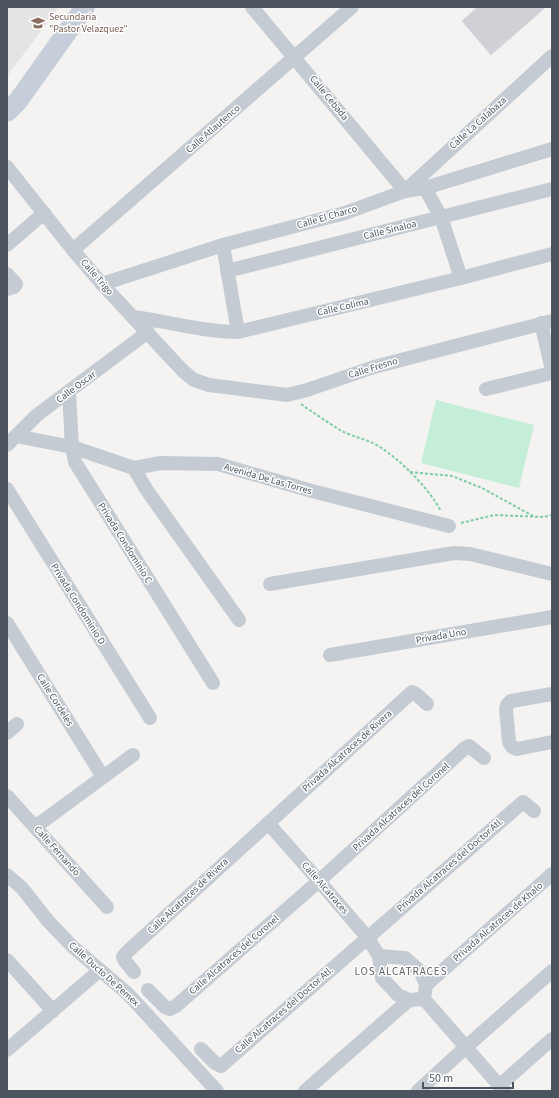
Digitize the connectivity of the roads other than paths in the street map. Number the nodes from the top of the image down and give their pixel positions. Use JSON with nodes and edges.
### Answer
{"nodes":[{"id":1,"x":85,"y":7,"type":"edge"},
{"id":2,"x":252,"y":7,"type":"edge"},
{"id":3,"x":352,"y":7,"type":"edge"},
{"id":4,"x":552,"y":56,"type":"edge"},
{"id":5,"x":295,"y":57,"type":"junction"},
{"id":6,"x":7,"y":112,"type":"edge"},
{"id":7,"x":552,"y":150,"type":"edge"},
{"id":8,"x":7,"y":167,"type":"edge"},
{"id":9,"x":425,"y":188,"type":"junction"},
{"id":10,"x":552,"y":189,"type":"edge"},
{"id":11,"x":404,"y":191,"type":"junction"},
{"id":12,"x":44,"y":213,"type":"junction"},
{"id":13,"x":441,"y":217,"type":"junction"},
{"id":14,"x":7,"y":245,"type":"edge"},
{"id":15,"x":223,"y":245,"type":"junction"},
{"id":16,"x":73,"y":250,"type":"junction"},
{"id":17,"x":552,"y":254,"type":"edge"},
{"id":18,"x":227,"y":272,"type":"junction"},
{"id":19,"x":7,"y":274,"type":"edge"},
{"id":20,"x":462,"y":278,"type":"junction"},
{"id":21,"x":102,"y":284,"type":"junction"},
{"id":22,"x":7,"y":289,"type":"edge"},
{"id":23,"x":133,"y":317,"type":"junction"},
{"id":24,"x":547,"y":322,"type":"edge"},
{"id":25,"x":148,"y":332,"type":"junction"},
{"id":26,"x":238,"y":332,"type":"junction"},
{"id":27,"x":552,"y":370,"type":"edge"},
{"id":28,"x":552,"y":373,"type":"edge"},
{"id":29,"x":194,"y":380,"type":"joint"},
{"id":30,"x":486,"y":389,"type":"dead end"},
{"id":31,"x":69,"y":392,"type":"junction"},
{"id":32,"x":11,"y":440,"type":"edge"},
{"id":33,"x":72,"y":447,"type":"junction"},
{"id":34,"x":134,"y":468,"type":"junction"},
{"id":35,"x":7,"y":489,"type":"edge"},
{"id":36,"x":449,"y":526,"type":"road end"},
{"id":37,"x":552,"y":574,"type":"edge"},
{"id":38,"x":270,"y":584,"type":"dead end"},
{"id":39,"x":552,"y":617,"type":"edge"},
{"id":40,"x":239,"y":620,"type":"dead end"},
{"id":41,"x":7,"y":624,"type":"edge"},
{"id":42,"x":330,"y":656,"type":"dead end"},
{"id":43,"x":214,"y":683,"type":"dead end"},
{"id":44,"x":552,"y":694,"type":"edge"},
{"id":45,"x":426,"y":704,"type":"dead end"},
{"id":46,"x":150,"y":718,"type":"dead end"},
{"id":47,"x":552,"y":742,"type":"edge"},
{"id":48,"x":133,"y":755,"type":"dead end"},
{"id":49,"x":484,"y":758,"type":"dead end"},
{"id":50,"x":103,"y":777,"type":"junction"},
{"id":51,"x":7,"y":796,"type":"edge"},
{"id":52,"x":534,"y":812,"type":"dead end"},
{"id":53,"x":268,"y":823,"type":"junction"},
{"id":54,"x":35,"y":827,"type":"junction"},
{"id":55,"x":552,"y":874,"type":"edge"},
{"id":56,"x":7,"y":875,"type":"edge"},
{"id":57,"x":319,"y":881,"type":"junction"},
{"id":58,"x":107,"y":907,"type":"dead end"},
{"id":59,"x":367,"y":937,"type":"junction"},
{"id":60,"x":379,"y":956,"type":"junction"},
{"id":61,"x":7,"y":960,"type":"edge"},
{"id":62,"x":100,"y":970,"type":"junction"},
{"id":63,"x":552,"y":971,"type":"edge"},
{"id":64,"x":134,"y":972,"type":"dead end"},
{"id":65,"x":426,"y":985,"type":"junction"},
{"id":66,"x":148,"y":990,"type":"dead end"},
{"id":67,"x":409,"y":1000,"type":"junction"},
{"id":68,"x":424,"y":1000,"type":"junction"},
{"id":69,"x":53,"y":1011,"type":"junction"},
{"id":70,"x":552,"y":1039,"type":"edge"},
{"id":71,"x":466,"y":1047,"type":"junction"},
{"id":72,"x":201,"y":1049,"type":"dead end"},
{"id":73,"x":7,"y":1050,"type":"edge"},
{"id":74,"x":502,"y":1089,"type":"edge"},
{"id":75,"x":218,"y":1091,"type":"edge"},
{"id":76,"x":305,"y":1091,"type":"edge"},
{"id":77,"x":418,"y":1091,"type":"edge"}],
"edges":[{"from":1,"to":6,"type":"main road"},
{"from":2,"to":5,"type":"street","name":"Calle Cebada"},
{"from":3,"to":5,"type":"street","name":"Calle Atlautenco"},
{"from":4,"to":11,"type":"street","name":"Calle La Calabaza"},
{"from":5,"to":11,"type":"street","name":"Calle Cebada"},
{"from":5,"to":16,"type":"street","name":"Calle Atlautenco"},
{"from":7,"to":9,"type":"street","name":"Calle El Charco"},
{"from":8,"to":12,"type":"street","name":"Calle Trigo"},
{"from":9,"to":11,"type":"street","name":"Calle El Charco"},
{"from":9,"to":13,"type":"street"},
{"from":10,"to":13,"type":"street","name":"Calle Sinaloa"},
{"from":11,"to":15,"type":"street","name":"Calle El Charco"},
{"from":12,"to":14,"type":"street"},
{"from":12,"to":16,"type":"street","name":"Calle Trigo"},
{"from":13,"to":18,"type":"street","name":"Calle Sinaloa"},
{"from":13,"to":20,"type":"street"},
{"from":15,"to":18,"type":"street"},
{"from":15,"to":21,"type":"street","name":"Calle El Charco"},
{"from":16,"to":21,"type":"street","name":"Calle Trigo"},
{"from":17,"to":20,"type":"street","name":"Calle Colima"},
{"from":18,"to":26,"type":"street"},
{"from":19,"to":22,"type":"street"},
{"from":20,"to":26,"type":"street","name":"Calle Colima"},
{"from":21,"to":23,"type":"street","name":"Calle Trigo"},
{"from":23,"to":25,"type":"street","name":"Calle Trigo"},
{"from":23,"to":26,"type":"street","name":"Calle Colima"},
{"from":24,"to":27,"type":"street"},
{"from":24,"to":29,"type":"street","name":"Calle Fresno"},
{"from":25,"to":29,"type":"street","name":"Calle Trigo"},
{"from":25,"to":31,"type":"street","name":"Calle Oscar"},
{"from":28,"to":30,"type":"street"},
{"from":31,"to":32,"type":"street","name":"Calle Oscar"},
{"from":31,"to":33,"type":"street","name":"Privada Condominio C"},
{"from":32,"to":33,"type":"street","name":"Avenida De Las Torres"},
{"from":33,"to":34,"type":"street","name":"Avenida De Las Torres"},
{"from":33,"to":43,"type":"street","name":"Privada Condominio C"},
{"from":34,"to":36,"type":"street","name":"Avenida De Las Torres"},
{"from":34,"to":40,"type":"street"},
{"from":35,"to":46,"type":"street","name":"Privada Condominio D"},
{"from":37,"to":38,"type":"street"},
{"from":39,"to":42,"type":"street","name":"Privada Uno"},
{"from":41,"to":50,"type":"street","name":"Calle Cordeles"},
{"from":44,"to":47,"type":"street"},
{"from":45,"to":53,"type":"street","name":"Privada Alcatraces de Rivera"},
{"from":48,"to":50,"type":"street"},
{"from":49,"to":57,"type":"street","name":"Privada Alcatraces del Coronel"},
{"from":50,"to":54,"type":"street"},
{"from":51,"to":54,"type":"street","name":"Calle Fernando"},
{"from":52,"to":59,"type":"street","name":"Privada Alcatraces del Doctor Atl."},
{"from":53,"to":57,"type":"street","name":"Calle Alcatraces"},
{"from":53,"to":64,"type":"street","name":"Calle Alcatraces de Rivera"},
{"from":54,"to":58,"type":"street","name":"Calle Fernando"},
{"from":55,"to":65,"type":"street","name":"Privada Alcatraces de Khalo"},
{"from":56,"to":62,"type":"street","name":"Calle Ducto De Pemex"},
{"from":57,"to":59,"type":"street","name":"Calle Alcatraces"},
{"from":57,"to":66,"type":"street","name":"Calle Alcatraces del Coronel"},
{"from":59,"to":60,"type":"street","name":"Calle Alcatraces"},
{"from":59,"to":72,"type":"street","name":"Calle Alcatraces del Doctor Atl."},
{"from":60,"to":65,"type":"street"},
{"from":60,"to":67,"type":"street","name":"Calle Alcatraces"},
{"from":61,"to":69,"type":"street"},
{"from":62,"to":69,"type":"street"},
{"from":62,"to":75,"type":"street","name":"Calle Ducto De Pemex"},
{"from":63,"to":71,"type":"street"},
{"from":65,"to":68,"type":"street"},
{"from":67,"to":68,"type":"street"},
{"from":67,"to":76,"type":"street"},
{"from":68,"to":71,"type":"street"},
{"from":69,"to":73,"type":"street"},
{"from":70,"to":74,"type":"street"},
{"from":71,"to":74,"type":"street"},
{"from":71,"to":77,"type":"street"}]}
